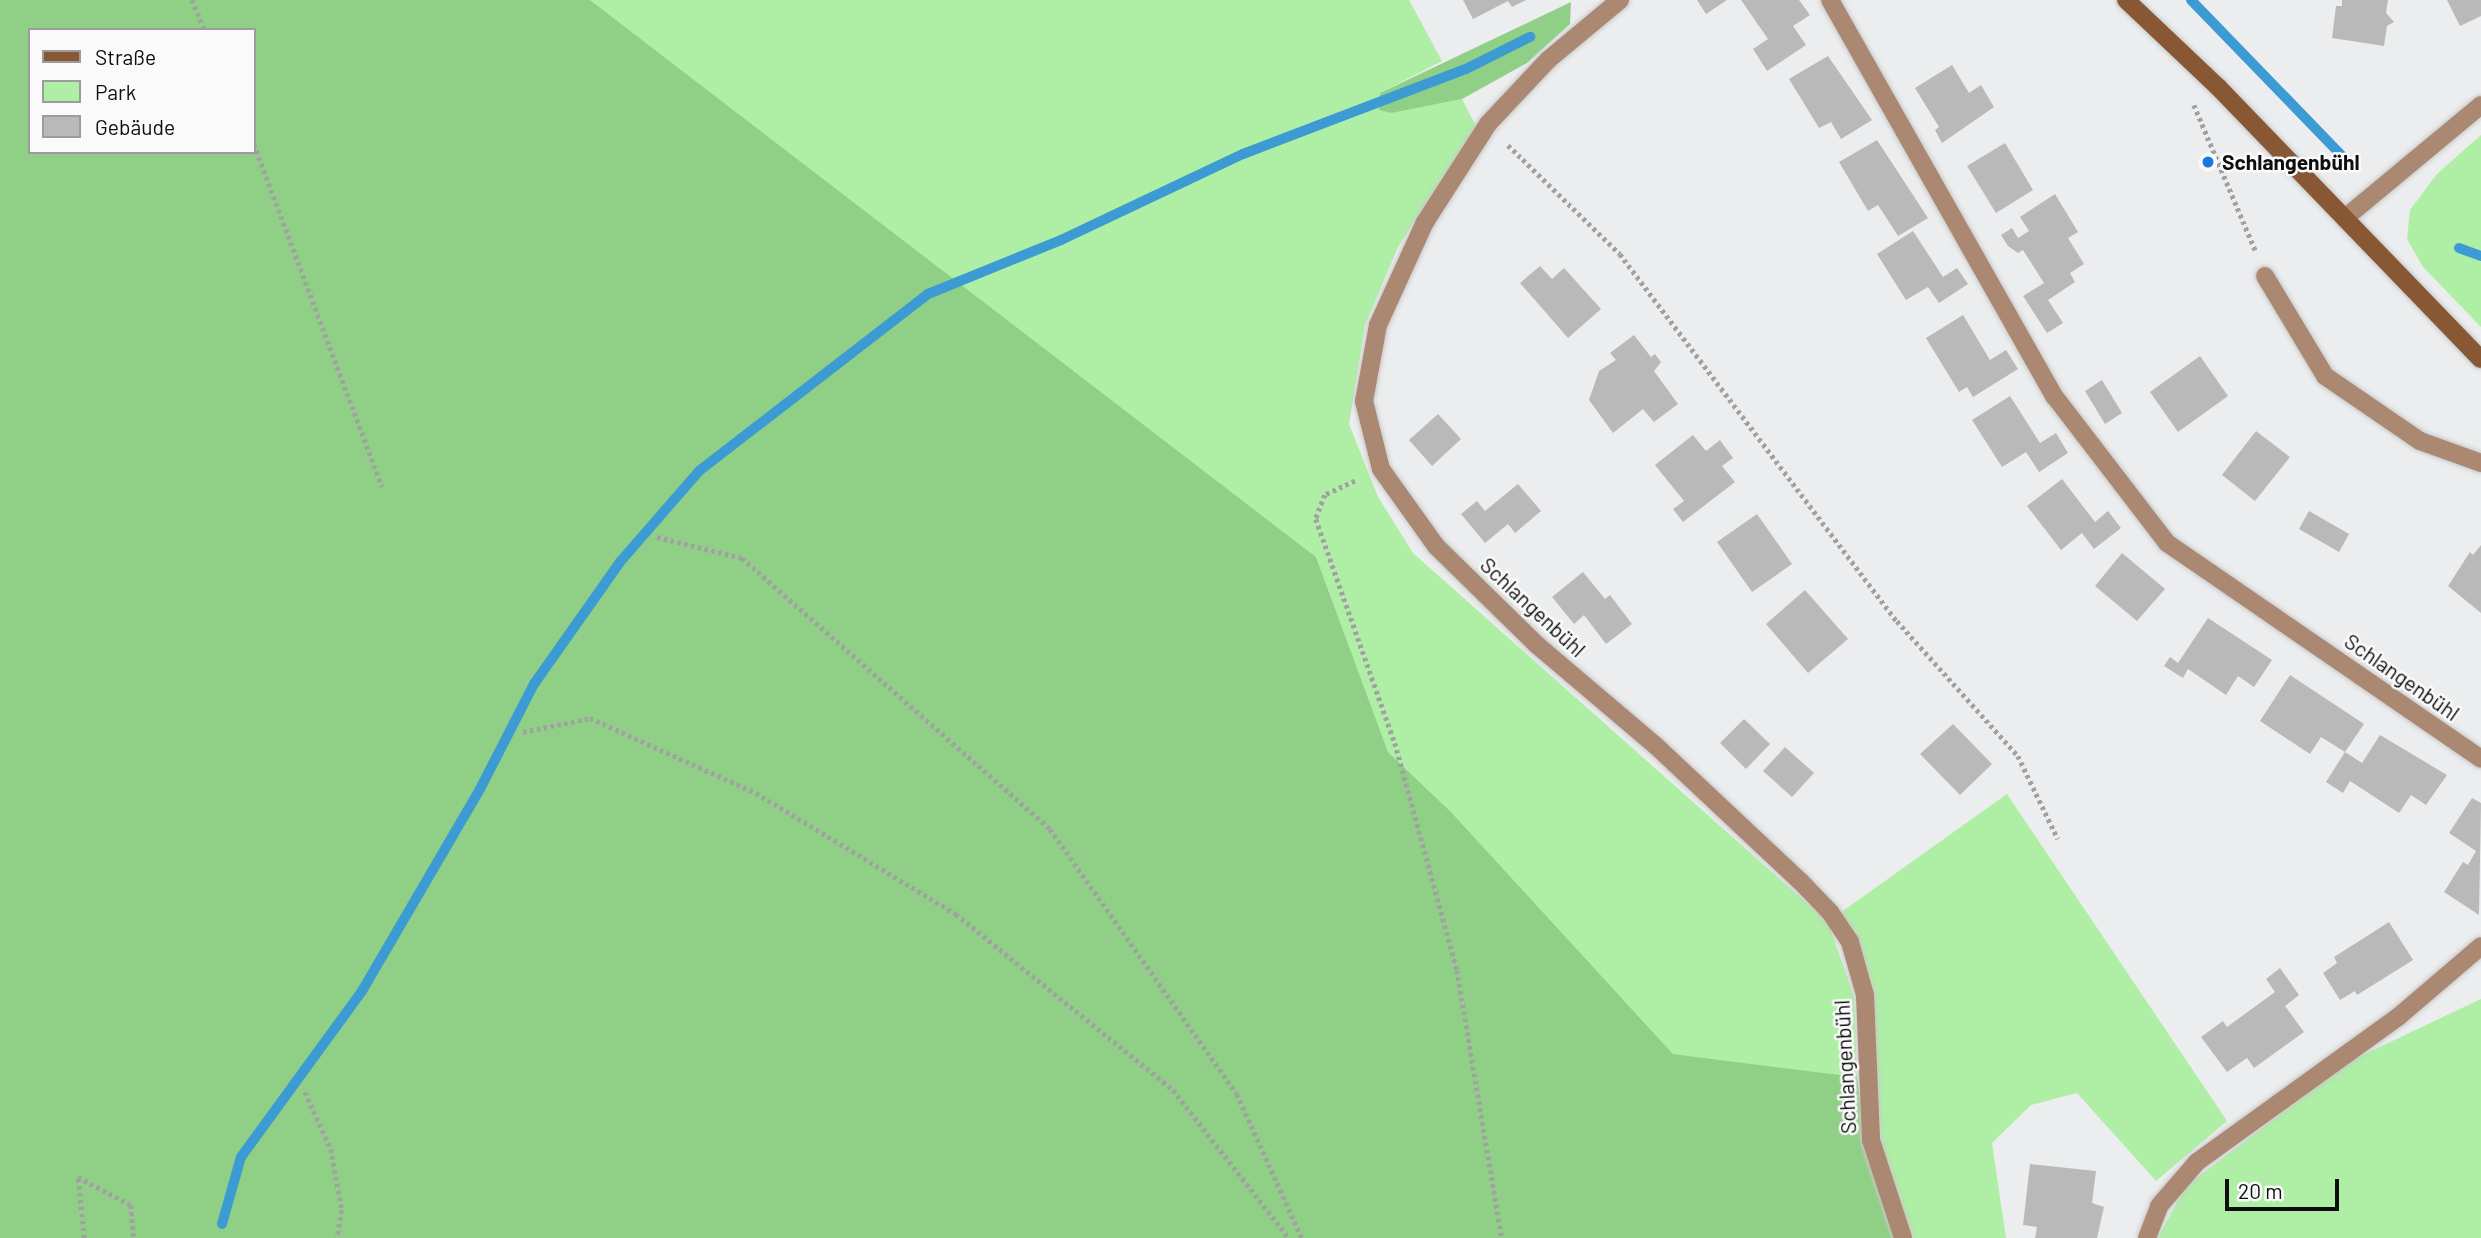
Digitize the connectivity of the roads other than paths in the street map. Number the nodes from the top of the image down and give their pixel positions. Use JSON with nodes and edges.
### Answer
{"nodes":[{"id":1,"x":1620,"y":0,"type":"edge"},
{"id":2,"x":1830,"y":0,"type":"edge"},
{"id":3,"x":2126,"y":0,"type":"edge"},
{"id":4,"x":2481,"y":105,"type":"edge"},
{"id":5,"x":2345,"y":218,"type":"junction"},
{"id":6,"x":2265,"y":276,"type":"road end"},
{"id":7,"x":2481,"y":359,"type":"edge"},
{"id":8,"x":2481,"y":463,"type":"edge"},
{"id":9,"x":2481,"y":759,"type":"edge"},
{"id":10,"x":2481,"y":946,"type":"edge"},
{"id":11,"x":1903,"y":1238,"type":"edge"},
{"id":12,"x":2147,"y":1238,"type":"edge"}],
"edges":[{"from":1,"to":11,"type":"street","name":"Schlangenbühl"},
{"from":2,"to":9,"type":"street","name":"Schlangenbühl"},
{"from":3,"to":5,"type":"main road"},
{"from":4,"to":5,"type":"street"},
{"from":5,"to":7,"type":"main road"},
{"from":6,"to":8,"type":"street"},
{"from":10,"to":12,"type":"street"}]}
